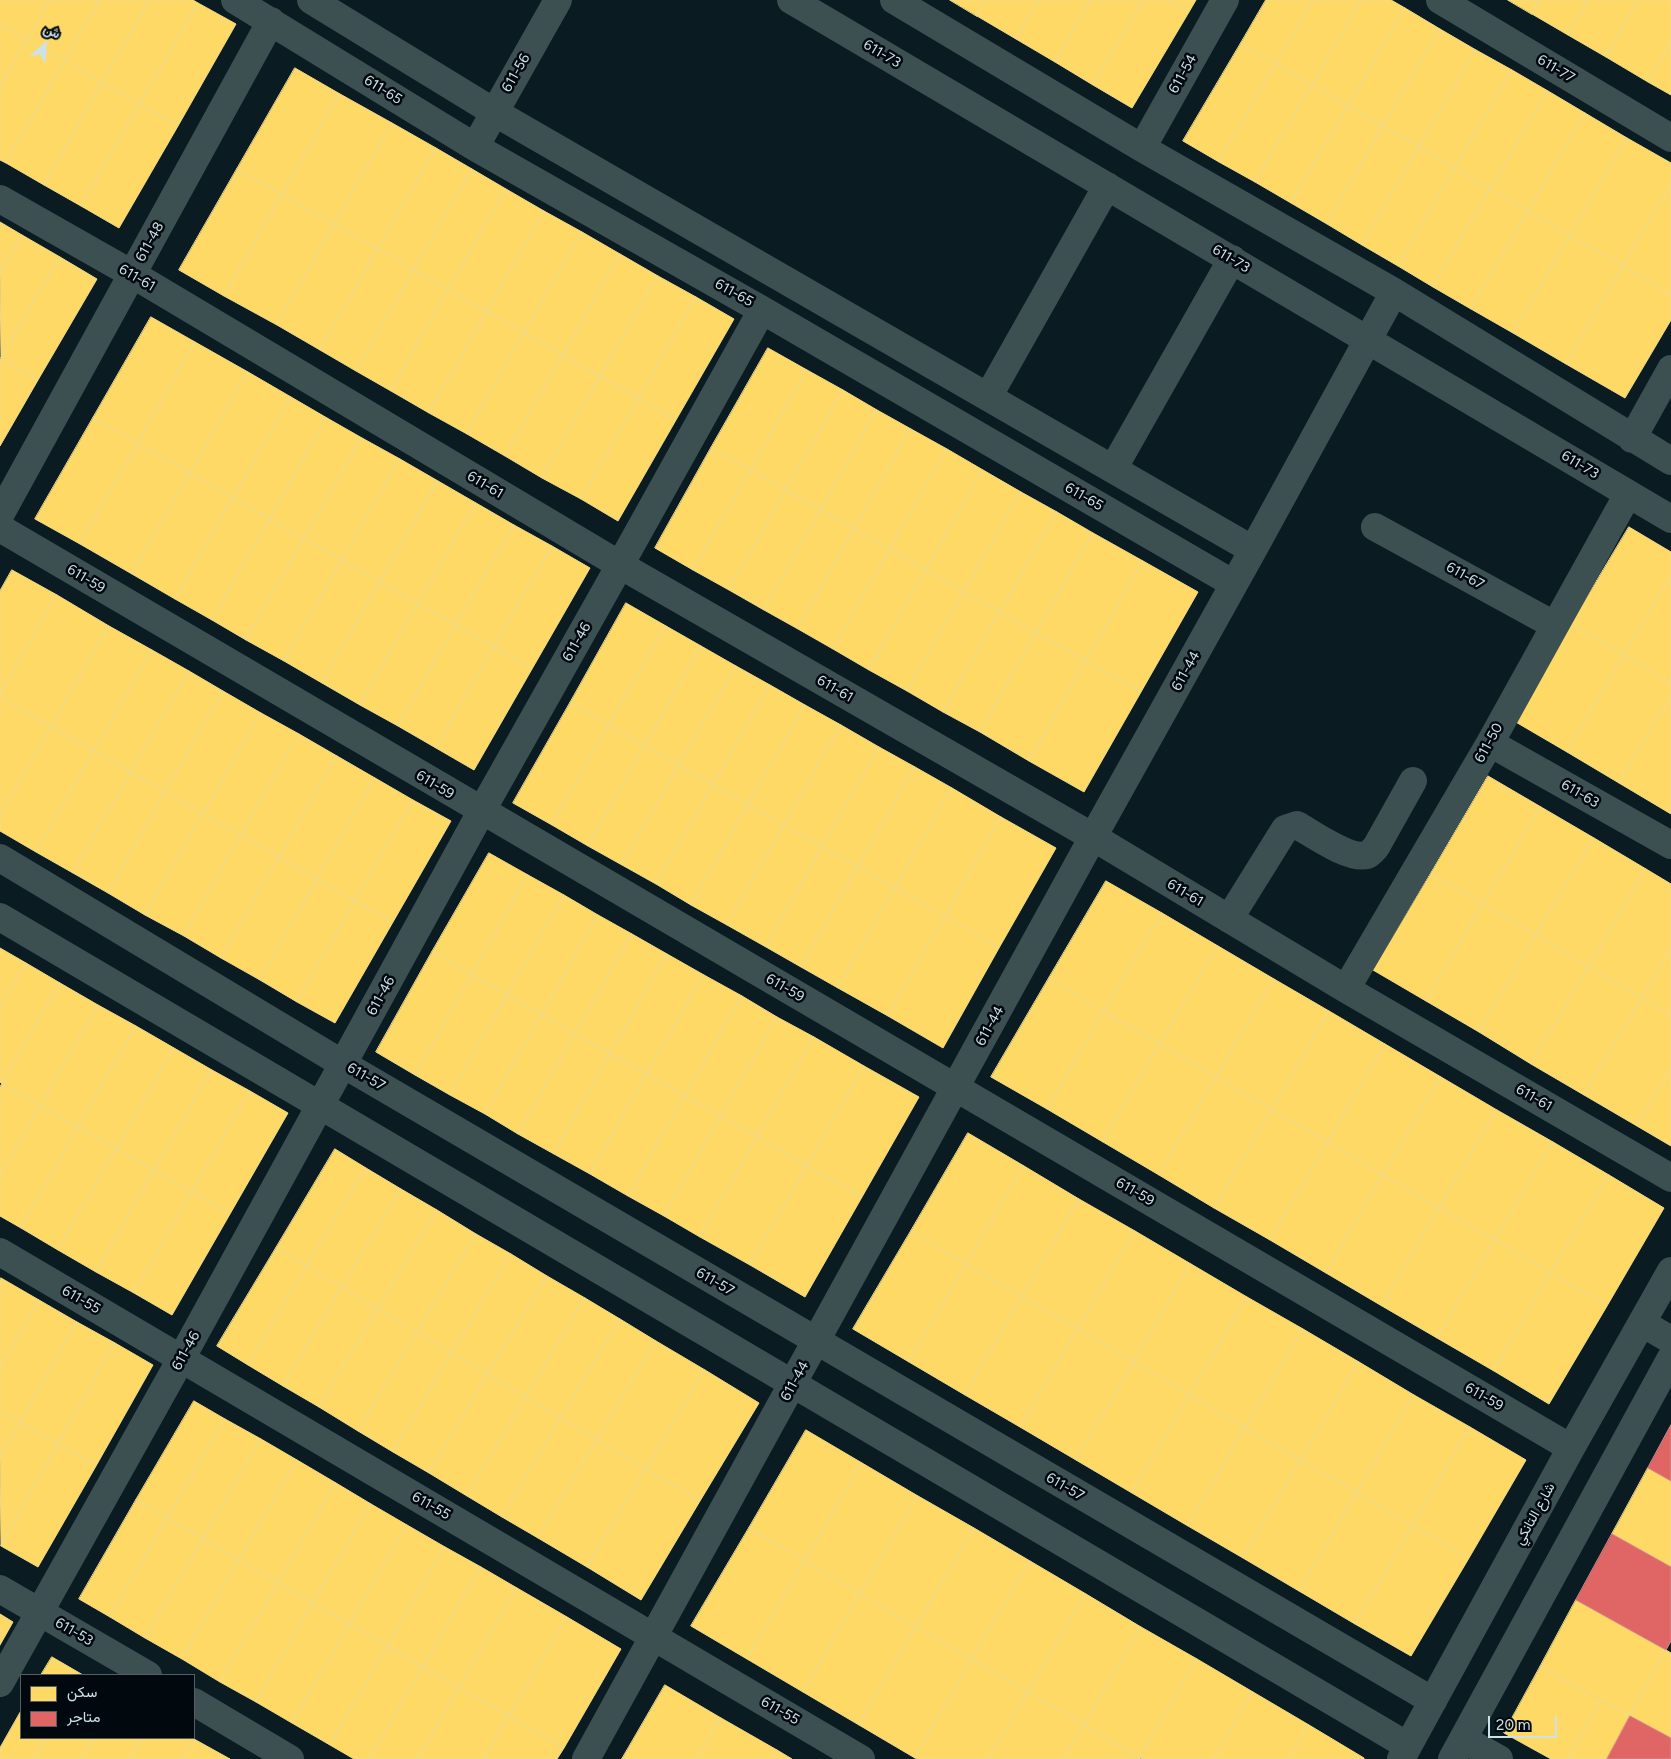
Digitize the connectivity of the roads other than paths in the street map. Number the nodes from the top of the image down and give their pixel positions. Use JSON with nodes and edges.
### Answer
{"nodes":[{"id":1,"x":235,"y":0,"type":"edge"},
{"id":2,"x":311,"y":0,"type":"edge"},
{"id":3,"x":558,"y":0,"type":"edge"},
{"id":4,"x":791,"y":0,"type":"edge"},
{"id":5,"x":894,"y":0,"type":"edge"},
{"id":6,"x":1225,"y":0,"type":"edge"},
{"id":7,"x":1440,"y":0,"type":"edge"},
{"id":8,"x":271,"y":21,"type":"junction"},
{"id":9,"x":494,"y":112,"type":"junction"},
{"id":10,"x":1671,"y":138,"type":"edge"},
{"id":11,"x":475,"y":147,"type":"junction"},
{"id":12,"x":1142,"y":148,"type":"junction"},
{"id":13,"x":1106,"y":186,"type":"junction"},
{"id":14,"x":0,"y":199,"type":"edge"},
{"id":15,"x":1232,"y":259,"type":"junction"},
{"id":16,"x":132,"y":274,"type":"junction"},
{"id":17,"x":1394,"y":292,"type":"junction"},
{"id":18,"x":762,"y":310,"type":"junction"},
{"id":19,"x":1367,"y":340,"type":"junction"},
{"id":20,"x":1671,"y":369,"type":"edge"},
{"id":21,"x":988,"y":397,"type":"junction"},
{"id":22,"x":1632,"y":438,"type":"junction"},
{"id":23,"x":1671,"y":461,"type":"edge"},
{"id":24,"x":1113,"y":470,"type":"junction"},
{"id":25,"x":1628,"y":494,"type":"junction"},
{"id":26,"x":0,"y":515,"type":"edge"},
{"id":27,"x":1671,"y":519,"type":"edge"},
{"id":28,"x":1376,"y":526,"type":"dead end"},
{"id":29,"x":0,"y":528,"type":"edge"},
{"id":30,"x":1253,"y":550,"type":"junction"},
{"id":31,"x":620,"y":565,"type":"junction"},
{"id":32,"x":1234,"y":584,"type":"junction"},
{"id":33,"x":1554,"y":625,"type":"junction"},
{"id":34,"x":1490,"y":742,"type":"junction"},
{"id":35,"x":1413,"y":781,"type":"dead end"},
{"id":36,"x":481,"y":812,"type":"junction"},
{"id":37,"x":1093,"y":838,"type":"junction"},
{"id":38,"x":1671,"y":845,"type":"edge"},
{"id":39,"x":0,"y":858,"type":"edge"},
{"id":40,"x":0,"y":917,"type":"edge"},
{"id":41,"x":1229,"y":919,"type":"junction"},
{"id":42,"x":1346,"y":989,"type":"junction"},
{"id":43,"x":343,"y":1064,"type":"junction"},
{"id":44,"x":956,"y":1088,"type":"junction"},
{"id":45,"x":321,"y":1105,"type":"junction"},
{"id":46,"x":1671,"y":1178,"type":"edge"},
{"id":47,"x":0,"y":1252,"type":"edge"},
{"id":48,"x":1671,"y":1271,"type":"edge"},
{"id":49,"x":1642,"y":1323,"type":"junction"},
{"id":50,"x":1671,"y":1340,"type":"edge"},
{"id":51,"x":816,"y":1342,"type":"junction"},
{"id":52,"x":1671,"y":1358,"type":"edge"},
{"id":53,"x":181,"y":1359,"type":"junction"},
{"id":54,"x":793,"y":1384,"type":"junction"},
{"id":55,"x":1571,"y":1448,"type":"junction"},
{"id":56,"x":0,"y":1589,"type":"edge"},
{"id":57,"x":39,"y":1612,"type":"junction"},
{"id":58,"x":654,"y":1637,"type":"junction"},
{"id":59,"x":146,"y":1674,"type":"edge"},
{"id":60,"x":0,"y":1683,"type":"edge"},
{"id":61,"x":1433,"y":1701,"type":"junction"},
{"id":62,"x":195,"y":1703,"type":"edge"},
{"id":63,"x":1458,"y":1749,"type":"edge"},
{"id":64,"x":1404,"y":1752,"type":"edge"},
{"id":65,"x":290,"y":1759,"type":"edge"},
{"id":66,"x":586,"y":1759,"type":"edge"},
{"id":67,"x":861,"y":1759,"type":"edge"},
{"id":68,"x":1499,"y":1759,"type":"edge"}],
"edges":[{"from":1,"to":8,"type":"street","name":"611-65"},
{"from":2,"to":9,"type":"street"},
{"from":3,"to":9,"type":"street","name":"611-56"},
{"from":4,"to":13,"type":"street","name":"611-73"},
{"from":5,"to":12,"type":"street"},
{"from":6,"to":12,"type":"street","name":"611-54"},
{"from":7,"to":10,"type":"street","name":"611-77"},
{"from":8,"to":11,"type":"street","name":"611-65"},
{"from":8,"to":16,"type":"street","name":"611-48"},
{"from":9,"to":11,"type":"street","name":"611-56"},
{"from":9,"to":21,"type":"street"},
{"from":11,"to":18,"type":"street","name":"611-65"},
{"from":12,"to":17,"type":"street"},
{"from":13,"to":15,"type":"street","name":"611-73"},
{"from":13,"to":21,"type":"street"},
{"from":14,"to":16,"type":"street","name":"611-61"},
{"from":15,"to":19,"type":"street","name":"611-73"},
{"from":15,"to":24,"type":"street"},
{"from":16,"to":26,"type":"street","name":"611-48"},
{"from":16,"to":31,"type":"street","name":"611-61"},
{"from":17,"to":19,"type":"street","name":"611-44"},
{"from":17,"to":22,"type":"street"},
{"from":18,"to":31,"type":"street","name":"611-46"},
{"from":18,"to":32,"type":"street","name":"611-65"},
{"from":19,"to":25,"type":"street","name":"611-73"},
{"from":19,"to":30,"type":"street","name":"611-44"},
{"from":20,"to":22,"type":"street"},
{"from":21,"to":24,"type":"street"},
{"from":22,"to":23,"type":"street"},
{"from":24,"to":30,"type":"street"},
{"from":25,"to":27,"type":"street","name":"611-73"},
{"from":25,"to":33,"type":"street","name":"611-50"},
{"from":28,"to":33,"type":"street","name":"611-67"},
{"from":29,"to":36,"type":"street","name":"611-59"},
{"from":30,"to":32,"type":"street","name":"611-44"},
{"from":31,"to":36,"type":"street","name":"611-46"},
{"from":31,"to":37,"type":"street","name":"611-61"},
{"from":32,"to":37,"type":"street","name":"611-44"},
{"from":33,"to":34,"type":"street","name":"611-50"},
{"from":34,"to":38,"type":"street","name":"611-63"},
{"from":34,"to":42,"type":"street","name":"611-50"},
{"from":35,"to":41,"type":"street"},
{"from":36,"to":43,"type":"street","name":"611-46"},
{"from":36,"to":44,"type":"street","name":"611-59"},
{"from":37,"to":41,"type":"street","name":"611-61"},
{"from":37,"to":44,"type":"street","name":"611-44"},
{"from":39,"to":43,"type":"street","name":"611-57"},
{"from":40,"to":45,"type":"street"},
{"from":41,"to":42,"type":"street","name":"611-61"},
{"from":42,"to":46,"type":"street","name":"611-61"},
{"from":43,"to":45,"type":"street","name":"611-46"},
{"from":43,"to":51,"type":"street","name":"611-57"},
{"from":44,"to":51,"type":"street","name":"611-44"},
{"from":44,"to":55,"type":"street","name":"611-59"},
{"from":45,"to":53,"type":"street","name":"611-46"},
{"from":45,"to":54,"type":"street"},
{"from":47,"to":53,"type":"street","name":"611-55"},
{"from":48,"to":49,"type":"street","name":"شارع التانكي"},
{"from":49,"to":50,"type":"street"},
{"from":49,"to":55,"type":"street","name":"شارع التانكي"},
{"from":51,"to":54,"type":"street","name":"611-44"},
{"from":51,"to":61,"type":"street","name":"611-57"},
{"from":52,"to":63,"type":"street"},
{"from":53,"to":57,"type":"street","name":"611-46"},
{"from":53,"to":58,"type":"street","name":"611-55"},
{"from":54,"to":58,"type":"street","name":"611-44"},
{"from":54,"to":64,"type":"street"},
{"from":55,"to":61,"type":"street","name":"شارع التانكي"},
{"from":56,"to":57,"type":"street","name":"611-53"},
{"from":57,"to":59,"type":"street","name":"611-53"},
{"from":57,"to":60,"type":"street","name":"611-46"},
{"from":58,"to":66,"type":"street","name":"611-44"},
{"from":58,"to":67,"type":"street","name":"611-55"},
{"from":61,"to":64,"type":"street","name":"شارع التانكي"},
{"from":62,"to":65,"type":"street"},
{"from":63,"to":68,"type":"street"}]}
